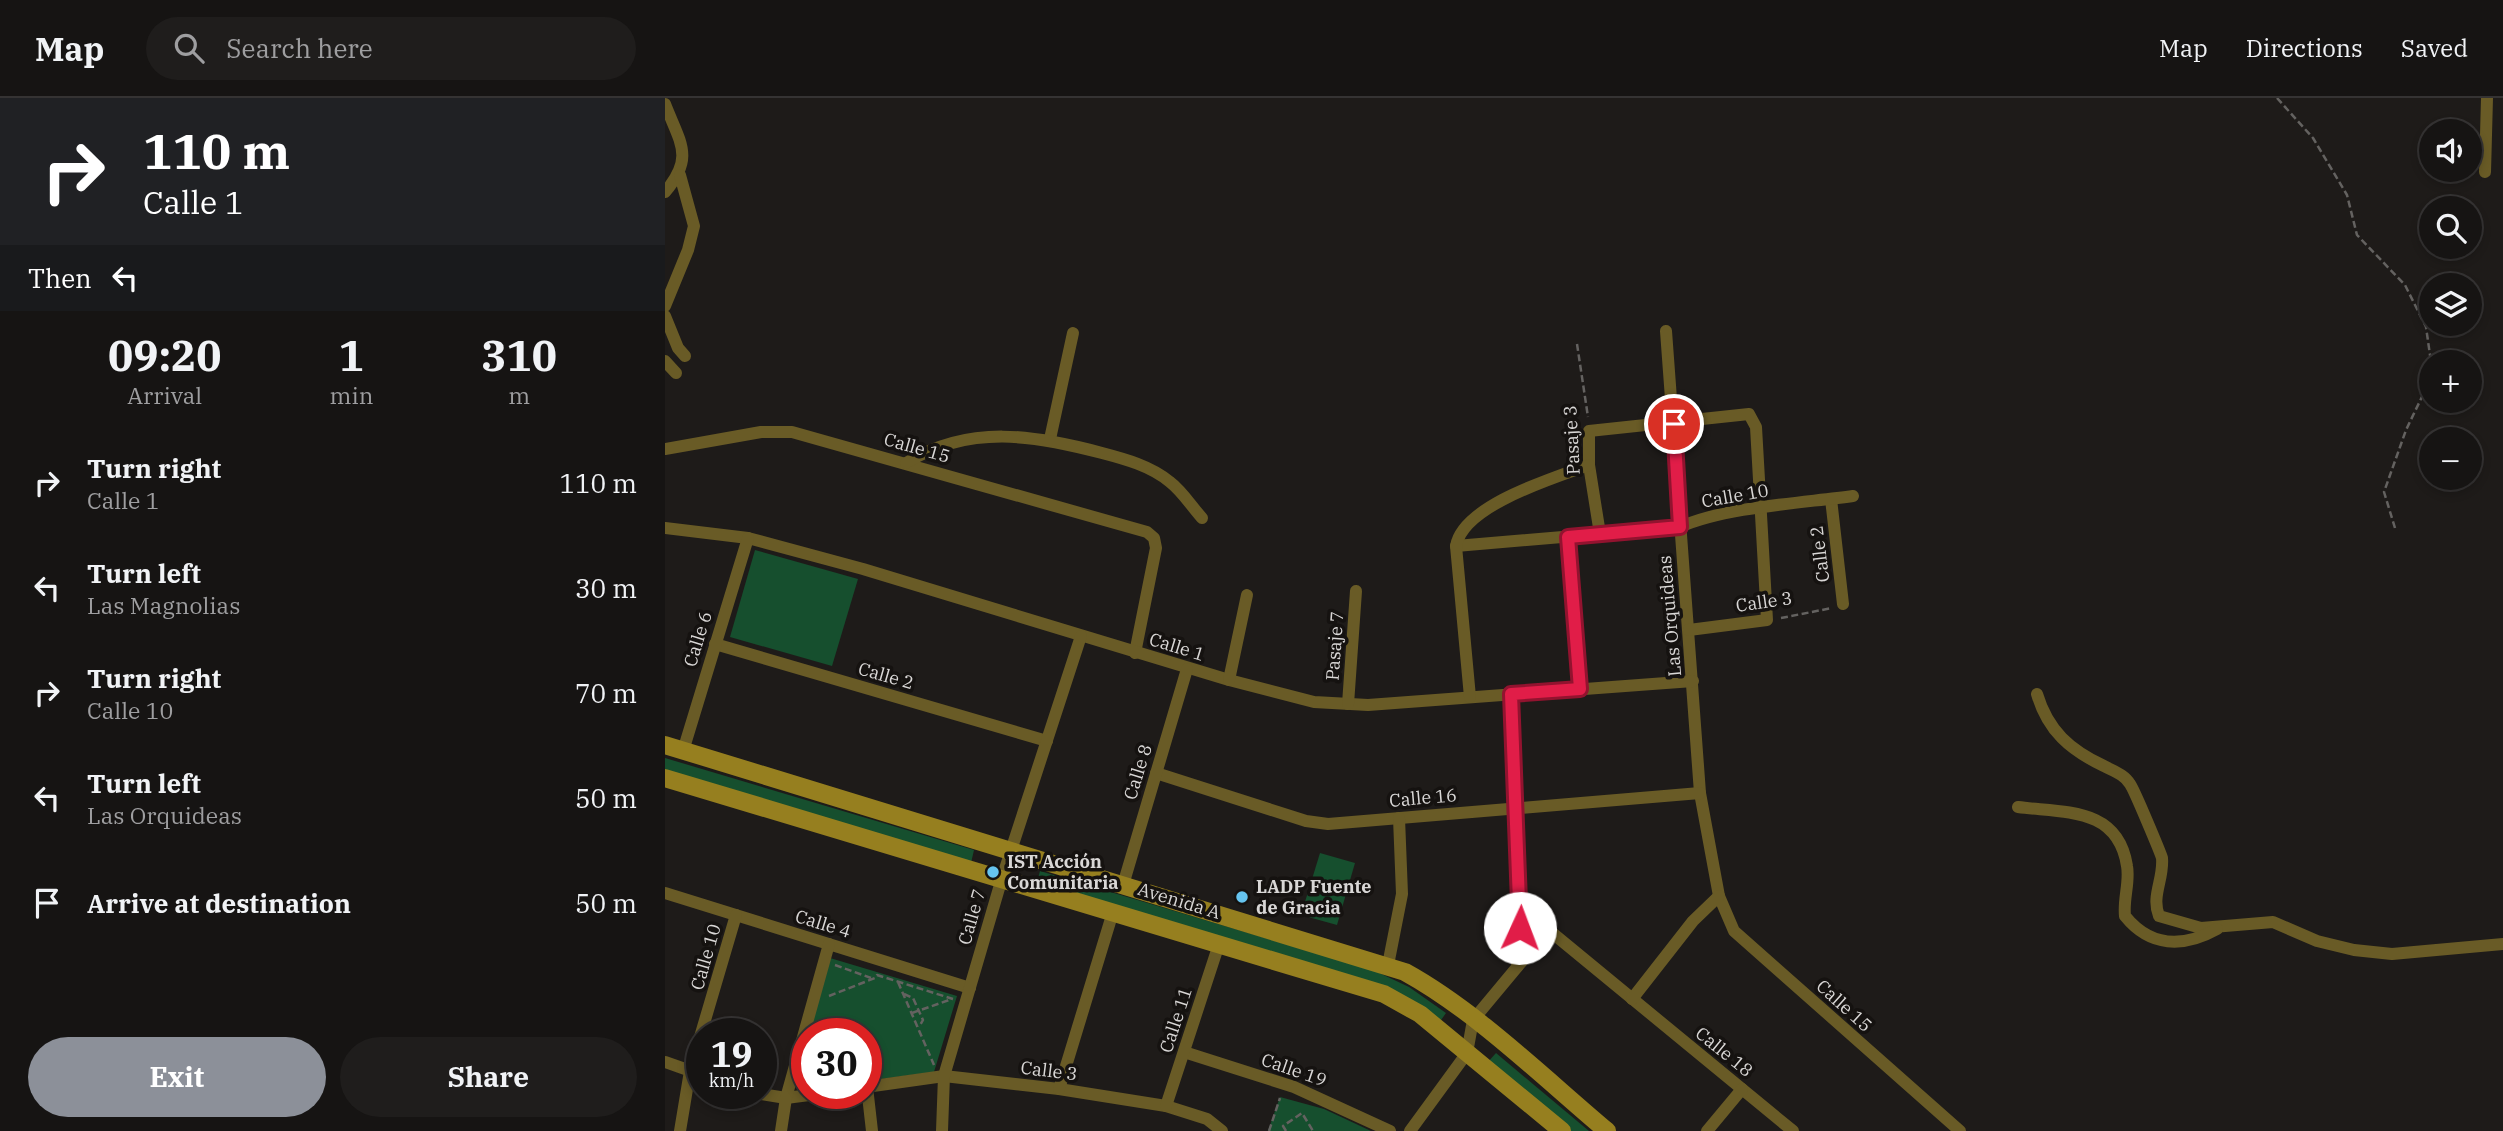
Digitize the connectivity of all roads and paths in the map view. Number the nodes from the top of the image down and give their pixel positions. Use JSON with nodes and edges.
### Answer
{"nodes":[{"id":1,"x":2277,"y":98,"type":"edge"},
{"id":2,"x":2487,"y":98,"type":"edge"},
{"id":3,"x":665,"y":104,"type":"edge"},
{"id":4,"x":2485,"y":172,"type":"dead end"},
{"id":5,"x":680,"y":175,"type":"junction"},
{"id":6,"x":665,"y":192,"type":"edge"},
{"id":7,"x":665,"y":306,"type":"edge"},
{"id":8,"x":665,"y":316,"type":"edge"},
{"id":9,"x":1666,"y":331,"type":"dead end"},
{"id":10,"x":1073,"y":333,"type":"dead end"},
{"id":11,"x":1577,"y":344,"type":"dead end"},
{"id":12,"x":2429,"y":350,"type":"edge"},
{"id":13,"x":685,"y":356,"type":"dead end"},
{"id":14,"x":665,"y":361,"type":"edge"},
{"id":15,"x":676,"y":373,"type":"dead end"},
{"id":16,"x":2419,"y":403,"type":"edge"},
{"id":17,"x":1674,"y":424,"type":"junction"},
{"id":18,"x":1589,"y":431,"type":"junction"},
{"id":19,"x":1051,"y":439,"type":"junction"},
{"id":20,"x":665,"y":449,"type":"edge"},
{"id":21,"x":906,"y":463,"type":"junction"},
{"id":22,"x":1589,"y":465,"type":"junction"},
{"id":23,"x":1853,"y":496,"type":"dead end"},
{"id":24,"x":1831,"y":499,"type":"junction"},
{"id":25,"x":1760,"y":509,"type":"junction"},
{"id":26,"x":1202,"y":518,"type":"dead end"},
{"id":27,"x":1680,"y":527,"type":"junction"},
{"id":28,"x":665,"y":528,"type":"edge"},
{"id":29,"x":2395,"y":528,"type":"dead end"},
{"id":30,"x":1599,"y":534,"type":"junction"},
{"id":31,"x":1568,"y":537,"type":"junction"},
{"id":32,"x":748,"y":538,"type":"junction"},
{"id":33,"x":1456,"y":546,"type":"junction"},
{"id":34,"x":1356,"y":591,"type":"dead end"},
{"id":35,"x":1247,"y":595,"type":"dead end"},
{"id":36,"x":1843,"y":604,"type":"joint"},
{"id":37,"x":1767,"y":620,"type":"junction"},
{"id":38,"x":1689,"y":630,"type":"junction"},
{"id":39,"x":1081,"y":636,"type":"junction"},
{"id":40,"x":715,"y":644,"type":"junction"},
{"id":41,"x":1135,"y":653,"type":"junction"},
{"id":42,"x":1187,"y":669,"type":"junction"},
{"id":43,"x":1229,"y":681,"type":"junction"},
{"id":44,"x":1693,"y":681,"type":"junction"},
{"id":45,"x":1580,"y":689,"type":"junction"},
{"id":46,"x":1511,"y":694,"type":"junction"},
{"id":47,"x":2037,"y":694,"type":"dead end"},
{"id":48,"x":1470,"y":697,"type":"junction"},
{"id":49,"x":1348,"y":704,"type":"junction"},
{"id":50,"x":1047,"y":741,"type":"junction"},
{"id":51,"x":665,"y":746,"type":"edge"},
{"id":52,"x":683,"y":751,"type":"junction"},
{"id":53,"x":1156,"y":773,"type":"junction"},
{"id":54,"x":665,"y":778,"type":"edge"},
{"id":55,"x":1700,"y":793,"type":"junction"},
{"id":56,"x":2018,"y":807,"type":"dead end"},
{"id":57,"x":1518,"y":808,"type":"junction"},
{"id":58,"x":1399,"y":818,"type":"junction"},
{"id":59,"x":1013,"y":850,"type":"junction"},
{"id":60,"x":1002,"y":878,"type":"junction"},
{"id":61,"x":1122,"y":885,"type":"junction"},
{"id":62,"x":665,"y":893,"type":"edge"},
{"id":63,"x":1719,"y":896,"type":"junction"},
{"id":64,"x":1522,"y":908,"type":"junction"},
{"id":65,"x":1113,"y":912,"type":"junction"},
{"id":66,"x":736,"y":915,"type":"junction"},
{"id":67,"x":2224,"y":926,"type":"junction"},
{"id":68,"x":1548,"y":930,"type":"junction"},
{"id":69,"x":829,"y":944,"type":"junction"},
{"id":70,"x":1219,"y":944,"type":"junction"},
{"id":71,"x":2503,"y":944,"type":"edge"},
{"id":72,"x":1388,"y":965,"type":"junction"},
{"id":73,"x":1517,"y":967,"type":"junction"},
{"id":74,"x":898,"y":982,"type":"junction"},
{"id":75,"x":970,"y":988,"type":"junction"},
{"id":76,"x":904,"y":995,"type":"junction"},
{"id":77,"x":953,"y":999,"type":"junction"},
{"id":78,"x":1632,"y":999,"type":"junction"},
{"id":79,"x":820,"y":1000,"type":"dead end"},
{"id":80,"x":919,"y":1010,"type":"junction"},
{"id":81,"x":949,"y":1012,"type":"dead end"},
{"id":82,"x":912,"y":1013,"type":"junction"},
{"id":83,"x":710,"y":1018,"type":"edge"},
{"id":84,"x":1473,"y":1020,"type":"junction"},
{"id":85,"x":918,"y":1028,"type":"junction"},
{"id":86,"x":938,"y":1051,"type":"dead end"},
{"id":87,"x":1184,"y":1052,"type":"junction"},
{"id":88,"x":1467,"y":1053,"type":"junction"},
{"id":89,"x":665,"y":1062,"type":"edge"},
{"id":90,"x":934,"y":1065,"type":"junction"},
{"id":91,"x":686,"y":1069,"type":"edge"},
{"id":92,"x":938,"y":1074,"type":"junction"},
{"id":93,"x":882,"y":1084,"type":"edge"},
{"id":94,"x":1059,"y":1089,"type":"junction"},
{"id":95,"x":1742,"y":1089,"type":"junction"},
{"id":96,"x":777,"y":1097,"type":"edge"},
{"id":97,"x":791,"y":1097,"type":"edge"},
{"id":98,"x":786,"y":1098,"type":"junction"},
{"id":99,"x":1280,"y":1098,"type":"dead end"},
{"id":100,"x":1166,"y":1106,"type":"junction"},
{"id":101,"x":686,"y":1109,"type":"edge"},
{"id":102,"x":869,"y":1109,"type":"edge"},
{"id":103,"x":1557,"y":1129,"type":"edge"},
{"id":104,"x":680,"y":1131,"type":"edge"},
{"id":105,"x":781,"y":1131,"type":"edge"},
{"id":106,"x":871,"y":1131,"type":"edge"},
{"id":107,"x":942,"y":1131,"type":"edge"},
{"id":108,"x":1222,"y":1131,"type":"edge"},
{"id":109,"x":1269,"y":1131,"type":"edge"},
{"id":110,"x":1286,"y":1131,"type":"edge"},
{"id":111,"x":1313,"y":1131,"type":"edge"},
{"id":112,"x":1389,"y":1131,"type":"edge"},
{"id":113,"x":1410,"y":1131,"type":"edge"},
{"id":114,"x":1607,"y":1131,"type":"edge"},
{"id":115,"x":1707,"y":1131,"type":"edge"},
{"id":116,"x":1793,"y":1131,"type":"edge"},
{"id":117,"x":1960,"y":1131,"type":"edge"}],
"edges":[{"from":1,"to":12,"type":"path"},
{"from":2,"to":4,"type":"street"},
{"from":3,"to":5,"type":"street"},
{"from":5,"to":6,"type":"street"},
{"from":5,"to":7,"type":"street"},
{"from":8,"to":13,"type":"street"},
{"from":9,"to":17,"type":"street","name":"Las Orquideas"},
{"from":10,"to":19,"type":"street"},
{"from":11,"to":18,"type":"path","name":"Pasaje 3"},
{"from":14,"to":15,"type":"street"},
{"from":16,"to":29,"type":"path"},
{"from":17,"to":18,"type":"street"},
{"from":17,"to":25,"type":"street"},
{"from":17,"to":27,"type":"street","name":"Las Orquideas"},
{"from":18,"to":22,"type":"street","name":"Pasaje 3"},
{"from":19,"to":21,"type":"street"},
{"from":19,"to":26,"type":"street"},
{"from":20,"to":21,"type":"street","name":"Calle 15"},
{"from":21,"to":41,"type":"street","name":"Calle 15"},
{"from":22,"to":30,"type":"street","name":"Pasaje 3"},
{"from":22,"to":33,"type":"street"},
{"from":23,"to":24,"type":"street","name":"Calle 10"},
{"from":24,"to":25,"type":"street","name":"Calle 10"},
{"from":24,"to":36,"type":"street","name":"Calle 2"},
{"from":25,"to":27,"type":"street","name":"Calle 10"},
{"from":25,"to":37,"type":"street"},
{"from":27,"to":30,"type":"street","name":"Calle 10"},
{"from":27,"to":38,"type":"street","name":"Las Orquideas"},
{"from":28,"to":32,"type":"street","name":"Calle 1"},
{"from":30,"to":31,"type":"street","name":"Calle 10"},
{"from":31,"to":33,"type":"street","name":"Calle 10"},
{"from":31,"to":45,"type":"street"},
{"from":32,"to":39,"type":"street","name":"Calle 1"},
{"from":32,"to":40,"type":"street","name":"Calle 6"},
{"from":33,"to":48,"type":"street"},
{"from":34,"to":49,"type":"street","name":"Pasaje 7"},
{"from":35,"to":43,"type":"street"},
{"from":36,"to":37,"type":"path","name":"Calle 3"},
{"from":37,"to":38,"type":"street","name":"Calle 3"},
{"from":38,"to":44,"type":"street","name":"Las Orquideas"},
{"from":39,"to":41,"type":"street","name":"Calle 1"},
{"from":39,"to":50,"type":"street","name":"Calle 7"},
{"from":40,"to":50,"type":"street","name":"Calle 2"},
{"from":40,"to":52,"type":"street","name":"Calle 6"},
{"from":41,"to":42,"type":"street","name":"Calle 1"},
{"from":42,"to":43,"type":"street","name":"Calle 1"},
{"from":42,"to":53,"type":"street","name":"Calle 8"},
{"from":43,"to":49,"type":"street","name":"Calle 1"},
{"from":44,"to":45,"type":"street","name":"Calle 1"},
{"from":44,"to":55,"type":"street","name":"Las Orquideas"},
{"from":45,"to":46,"type":"street","name":"Calle 1"},
{"from":46,"to":48,"type":"street","name":"Calle 1"},
{"from":46,"to":57,"type":"street"},
{"from":47,"to":67,"type":"street"},
{"from":48,"to":49,"type":"street","name":"Calle 1"},
{"from":50,"to":59,"type":"street","name":"Calle 7"},
{"from":51,"to":52,"type":"main road","name":"Avenida A"},
{"from":52,"to":59,"type":"main road","name":"Avenida A"},
{"from":53,"to":58,"type":"street","name":"Calle 16"},
{"from":53,"to":61,"type":"street","name":"Calle 8"},
{"from":54,"to":60,"type":"main road","name":"Avenida A"},
{"from":55,"to":57,"type":"street","name":"Calle 16"},
{"from":55,"to":63,"type":"street","name":"Las Orquideas"},
{"from":56,"to":67,"type":"street"},
{"from":57,"to":58,"type":"street","name":"Calle 16"},
{"from":57,"to":64,"type":"street"},
{"from":58,"to":72,"type":"street"},
{"from":59,"to":60,"type":"street","name":"Calle 7"},
{"from":59,"to":61,"type":"main road","name":"Avenida A"},
{"from":60,"to":65,"type":"main road","name":"Avenida A"},
{"from":60,"to":75,"type":"street","name":"Calle 7"},
{"from":61,"to":72,"type":"main road","name":"Avenida A"},
{"from":62,"to":66,"type":"street","name":"Calle 4"},
{"from":63,"to":78,"type":"street"},
{"from":63,"to":117,"type":"street","name":"Calle 15"},
{"from":64,"to":68,"type":"street","name":"Calle 18"},
{"from":64,"to":73,"type":"street"},
{"from":65,"to":70,"type":"main road","name":"Avenida A"},
{"from":65,"to":94,"type":"street"},
{"from":66,"to":69,"type":"street","name":"Calle 4"},
{"from":66,"to":83,"type":"street","name":"Calle 10"},
{"from":67,"to":71,"type":"street"},
{"from":68,"to":73,"type":"street"},
{"from":68,"to":78,"type":"street","name":"Calle 18"},
{"from":69,"to":75,"type":"street","name":"Calle 4"},
{"from":69,"to":98,"type":"street"},
{"from":70,"to":87,"type":"street","name":"Calle 11"},
{"from":70,"to":88,"type":"main road","name":"Avenida A"},
{"from":72,"to":84,"type":"main road","name":"Avenida A"},
{"from":73,"to":84,"type":"street"},
{"from":74,"to":76,"type":"path"},
{"from":74,"to":77,"type":"path"},
{"from":74,"to":79,"type":"path"},
{"from":75,"to":92,"type":"street","name":"Calle 7"},
{"from":76,"to":80,"type":"path"},
{"from":76,"to":82,"type":"path"},
{"from":77,"to":80,"type":"path"},
{"from":77,"to":81,"type":"path"},
{"from":78,"to":95,"type":"street","name":"Calle 18"},
{"from":80,"to":82,"type":"path"},
{"from":80,"to":85,"type":"path"},
{"from":82,"to":85,"type":"path"},
{"from":84,"to":88,"type":"street"},
{"from":84,"to":114,"type":"main road","name":"Avenida A"},
{"from":85,"to":90,"type":"path"},
{"from":86,"to":90,"type":"path"},
{"from":87,"to":100,"type":"street","name":"Calle 11"},
{"from":87,"to":112,"type":"street","name":"Calle 19"},
{"from":88,"to":103,"type":"main road","name":"Avenida A"},
{"from":88,"to":113,"type":"street"},
{"from":89,"to":91,"type":"street"},
{"from":90,"to":92,"type":"path"},
{"from":92,"to":93,"type":"street","name":"Calle 3"},
{"from":92,"to":94,"type":"street","name":"Calle 3"},
{"from":92,"to":107,"type":"street","name":"Calle 7"},
{"from":94,"to":100,"type":"street","name":"Calle 3"},
{"from":95,"to":115,"type":"street"},
{"from":95,"to":116,"type":"street","name":"Calle 18"},
{"from":96,"to":98,"type":"street"},
{"from":97,"to":98,"type":"street"},
{"from":98,"to":105,"type":"street"},
{"from":99,"to":109,"type":"path"},
{"from":100,"to":108,"type":"street","name":"Calle 3"},
{"from":101,"to":104,"type":"street","name":"Calle 10"},
{"from":102,"to":106,"type":"street"},
{"from":110,"to":111,"type":"path"}]}
